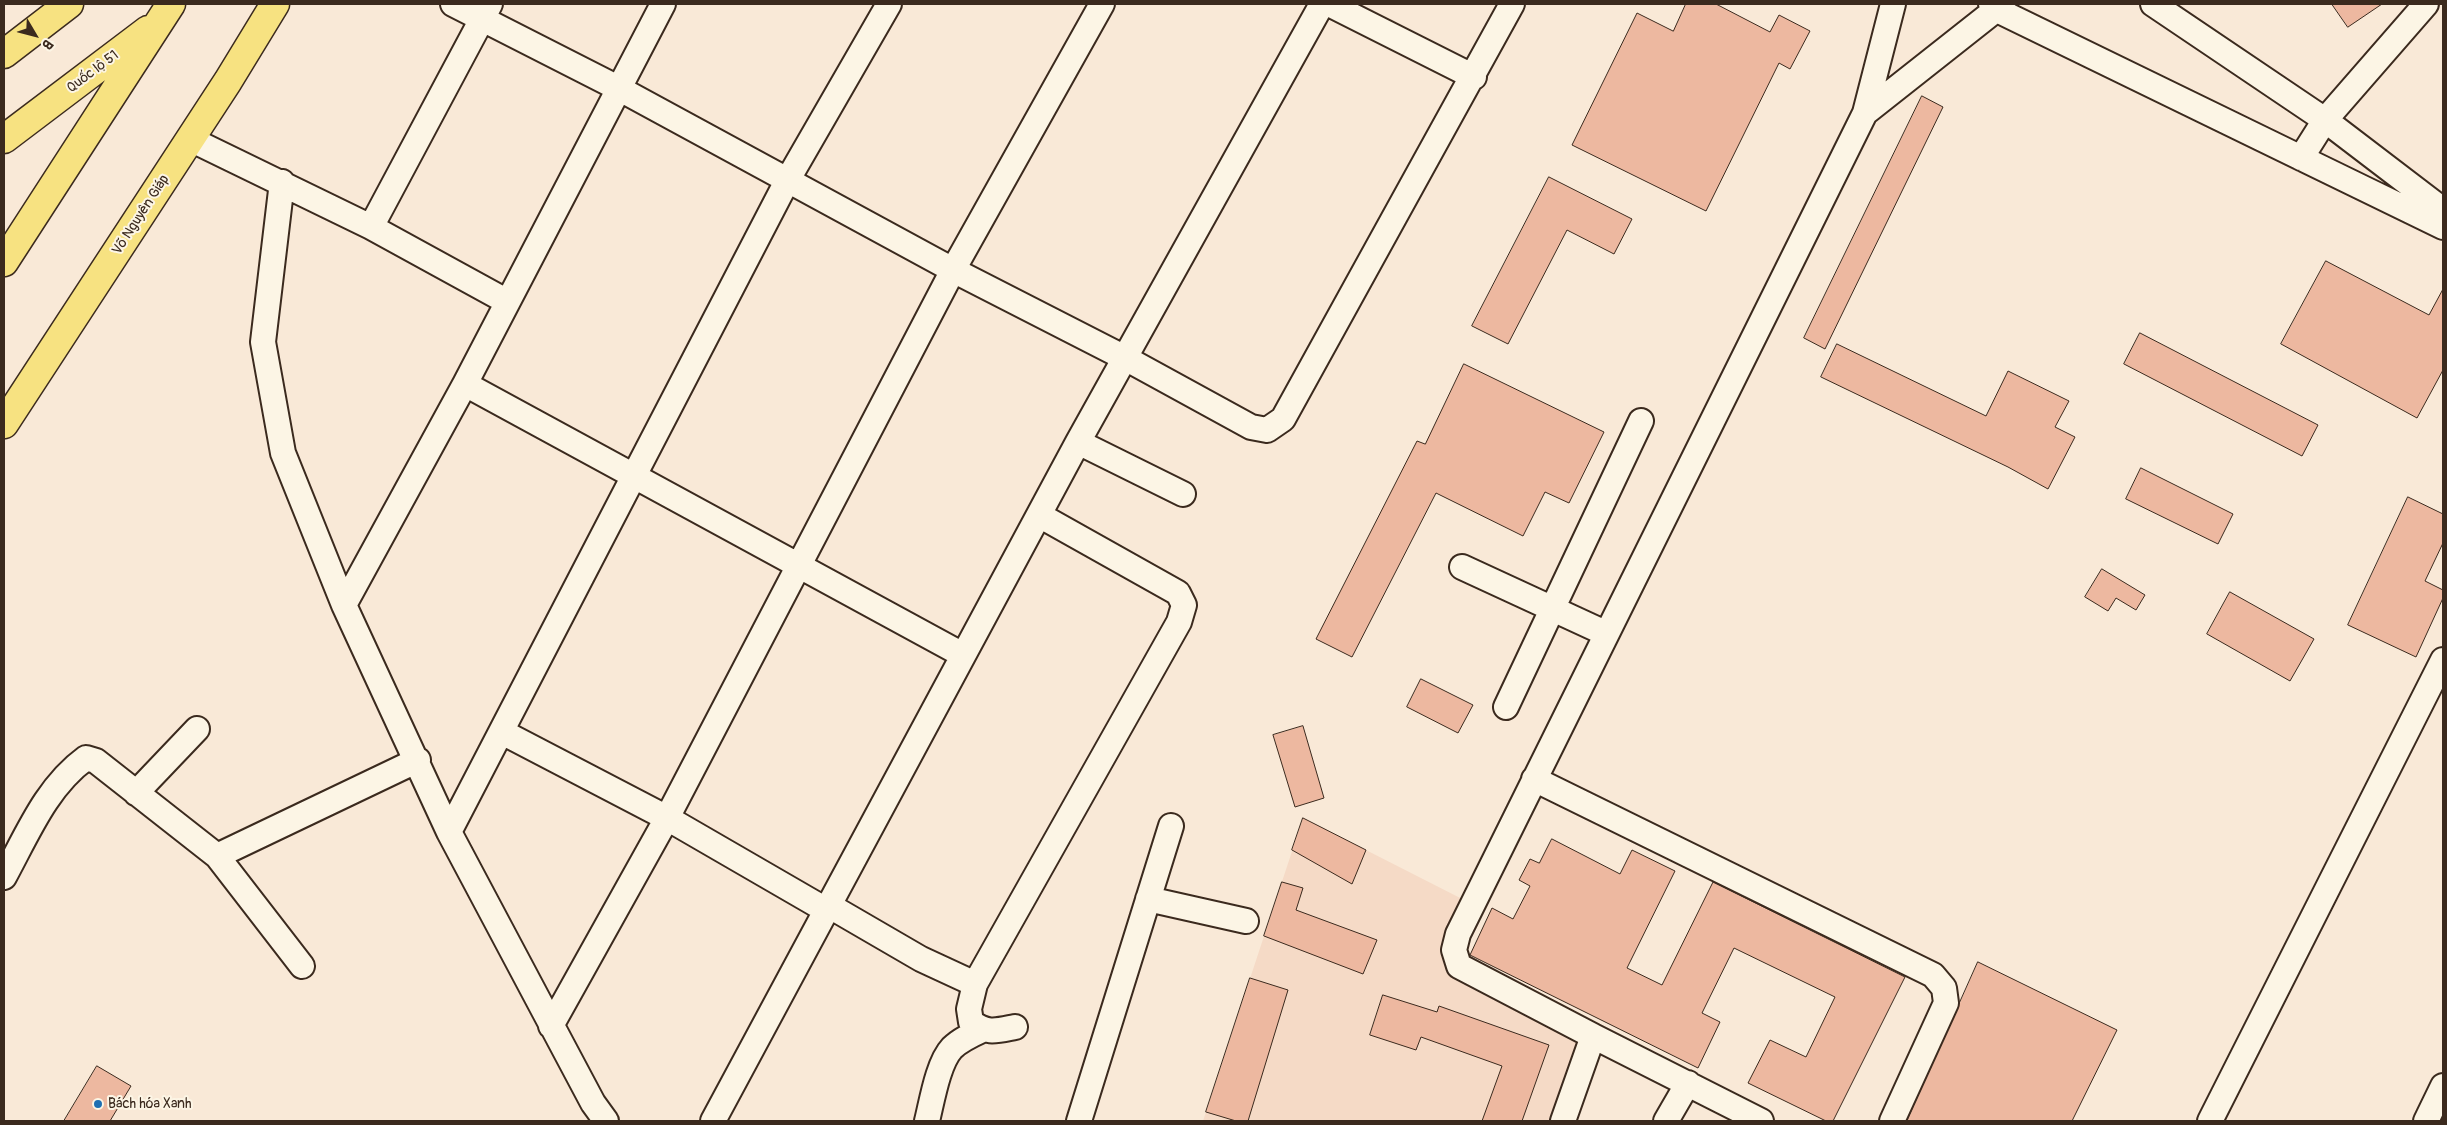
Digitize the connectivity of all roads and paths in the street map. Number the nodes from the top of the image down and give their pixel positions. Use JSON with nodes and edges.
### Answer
{"nodes":[{"id":1,"x":69,"y":4,"type":"edge"},
{"id":2,"x":274,"y":4,"type":"edge"},
{"id":3,"x":453,"y":4,"type":"edge"},
{"id":4,"x":663,"y":4,"type":"edge"},
{"id":5,"x":889,"y":4,"type":"edge"},
{"id":6,"x":1102,"y":4,"type":"edge"},
{"id":7,"x":1322,"y":4,"type":"edge"},
{"id":8,"x":1329,"y":4,"type":"edge"},
{"id":9,"x":1512,"y":4,"type":"edge"},
{"id":10,"x":1893,"y":4,"type":"edge"},
{"id":11,"x":2154,"y":4,"type":"edge"},
{"id":12,"x":1997,"y":6,"type":"edge"},
{"id":13,"x":2414,"y":8,"type":"edge"},
{"id":14,"x":172,"y":9,"type":"edge"},
{"id":15,"x":486,"y":11,"type":"edge"},
{"id":16,"x":4,"y":54,"type":"edge"},
{"id":17,"x":1474,"y":77,"type":"junction"},
{"id":18,"x":618,"y":88,"type":"junction"},
{"id":19,"x":1865,"y":112,"type":"junction"},
{"id":20,"x":2325,"y":120,"type":"junction"},
{"id":21,"x":4,"y":139,"type":"edge"},
{"id":22,"x":190,"y":139,"type":"junction"},
{"id":23,"x":2301,"y":158,"type":"junction"},
{"id":24,"x":787,"y":181,"type":"junction"},
{"id":25,"x":282,"y":182,"type":"junction"},
{"id":26,"x":2443,"y":210,"type":"edge"},
{"id":27,"x":371,"y":227,"type":"junction"},
{"id":28,"x":2443,"y":227,"type":"edge"},
{"id":29,"x":4,"y":262,"type":"edge"},
{"id":30,"x":953,"y":270,"type":"junction"},
{"id":31,"x":506,"y":301,"type":"junction"},
{"id":32,"x":1125,"y":358,"type":"junction"},
{"id":33,"x":465,"y":384,"type":"junction"},
{"id":34,"x":1642,"y":420,"type":"dead end"},
{"id":35,"x":4,"y":424,"type":"edge"},
{"id":36,"x":1078,"y":442,"type":"junction"},
{"id":37,"x":633,"y":476,"type":"junction"},
{"id":38,"x":1183,"y":494,"type":"dead end"},
{"id":39,"x":1039,"y":516,"type":"junction"},
{"id":40,"x":798,"y":564,"type":"junction"},
{"id":41,"x":1462,"y":567,"type":"dead end"},
{"id":42,"x":344,"y":605,"type":"junction"},
{"id":43,"x":1554,"y":608,"type":"junction"},
{"id":44,"x":1605,"y":633,"type":"junction"},
{"id":45,"x":963,"y":656,"type":"junction"},
{"id":46,"x":2443,"y":660,"type":"edge"},
{"id":47,"x":1506,"y":707,"type":"dead end"},
{"id":48,"x":197,"y":730,"type":"dead end"},
{"id":49,"x":502,"y":732,"type":"junction"},
{"id":50,"x":418,"y":760,"type":"junction"},
{"id":51,"x":1534,"y":779,"type":"junction"},
{"id":52,"x":136,"y":793,"type":"junction"},
{"id":53,"x":667,"y":818,"type":"junction"},
{"id":54,"x":1171,"y":826,"type":"dead end"},
{"id":55,"x":449,"y":832,"type":"junction"},
{"id":56,"x":217,"y":856,"type":"junction"},
{"id":57,"x":4,"y":877,"type":"edge"},
{"id":58,"x":1148,"y":900,"type":"junction"},
{"id":59,"x":827,"y":908,"type":"junction"},
{"id":60,"x":1246,"y":921,"type":"dead end"},
{"id":61,"x":302,"y":966,"type":"dead end"},
{"id":62,"x":975,"y":984,"type":"junction"},
{"id":63,"x":551,"y":1026,"type":"junction"},
{"id":64,"x":1015,"y":1027,"type":"dead end"},
{"id":65,"x":982,"y":1030,"type":"junction"},
{"id":66,"x":1593,"y":1036,"type":"junction"},
{"id":67,"x":1688,"y":1083,"type":"junction"},
{"id":68,"x":2443,"y":1086,"type":"edge"},
{"id":69,"x":606,"y":1121,"type":"edge"},
{"id":70,"x":713,"y":1121,"type":"edge"},
{"id":71,"x":927,"y":1121,"type":"edge"},
{"id":72,"x":1079,"y":1121,"type":"edge"},
{"id":73,"x":1563,"y":1121,"type":"edge"},
{"id":74,"x":1666,"y":1121,"type":"edge"},
{"id":75,"x":1761,"y":1121,"type":"edge"},
{"id":76,"x":1892,"y":1121,"type":"edge"},
{"id":77,"x":2210,"y":1121,"type":"edge"},
{"id":78,"x":2426,"y":1121,"type":"edge"}],
"edges":[{"from":1,"to":16,"type":"highway"},
{"from":2,"to":22,"type":"highway","name":"Võ Nguyên Giáp"},
{"from":3,"to":15,"type":"street"},
{"from":4,"to":18,"type":"street"},
{"from":5,"to":24,"type":"street"},
{"from":6,"to":30,"type":"street"},
{"from":7,"to":32,"type":"street"},
{"from":8,"to":17,"type":"street"},
{"from":9,"to":17,"type":"street"},
{"from":10,"to":19,"type":"street"},
{"from":11,"to":20,"type":"street"},
{"from":12,"to":19,"type":"street"},
{"from":12,"to":23,"type":"street"},
{"from":13,"to":20,"type":"street"},
{"from":14,"to":21,"type":"highway","name":"Quốc lộ 51"},
{"from":14,"to":29,"type":"highway"},
{"from":15,"to":18,"type":"street"},
{"from":15,"to":27,"type":"street"},
{"from":17,"to":32,"type":"street"},
{"from":18,"to":24,"type":"street"},
{"from":18,"to":31,"type":"street"},
{"from":19,"to":44,"type":"street"},
{"from":20,"to":23,"type":"street"},
{"from":20,"to":26,"type":"street"},
{"from":22,"to":25,"type":"street"},
{"from":22,"to":35,"type":"highway","name":"Võ Nguyên Giáp"},
{"from":23,"to":28,"type":"street"},
{"from":24,"to":30,"type":"street"},
{"from":24,"to":37,"type":"street"},
{"from":25,"to":27,"type":"street"},
{"from":25,"to":42,"type":"street"},
{"from":27,"to":31,"type":"street"},
{"from":30,"to":32,"type":"street"},
{"from":30,"to":40,"type":"street"},
{"from":31,"to":33,"type":"street"},
{"from":32,"to":36,"type":"street"},
{"from":33,"to":37,"type":"street"},
{"from":33,"to":42,"type":"street"},
{"from":34,"to":43,"type":"street"},
{"from":36,"to":38,"type":"street"},
{"from":36,"to":39,"type":"street"},
{"from":37,"to":40,"type":"street"},
{"from":37,"to":49,"type":"street"},
{"from":39,"to":45,"type":"street"},
{"from":39,"to":62,"type":"street"},
{"from":40,"to":45,"type":"street"},
{"from":40,"to":53,"type":"street"},
{"from":41,"to":43,"type":"street"},
{"from":42,"to":50,"type":"street"},
{"from":43,"to":44,"type":"street"},
{"from":43,"to":47,"type":"street"},
{"from":44,"to":51,"type":"street"},
{"from":45,"to":59,"type":"street"},
{"from":46,"to":77,"type":"street"},
{"from":48,"to":52,"type":"street"},
{"from":49,"to":53,"type":"street"},
{"from":49,"to":55,"type":"street"},
{"from":50,"to":55,"type":"street"},
{"from":50,"to":56,"type":"street"},
{"from":51,"to":66,"type":"street"},
{"from":51,"to":76,"type":"street"},
{"from":52,"to":56,"type":"street"},
{"from":52,"to":57,"type":"street"},
{"from":53,"to":59,"type":"street"},
{"from":53,"to":63,"type":"street"},
{"from":54,"to":58,"type":"street"},
{"from":55,"to":63,"type":"street"},
{"from":56,"to":61,"type":"street"},
{"from":58,"to":60,"type":"street"},
{"from":58,"to":72,"type":"street"},
{"from":59,"to":62,"type":"street"},
{"from":59,"to":70,"type":"street"},
{"from":62,"to":65,"type":"street"},
{"from":63,"to":69,"type":"street"},
{"from":64,"to":65,"type":"street"},
{"from":65,"to":71,"type":"street"},
{"from":66,"to":67,"type":"street"},
{"from":66,"to":73,"type":"street"},
{"from":67,"to":74,"type":"street"},
{"from":67,"to":75,"type":"street"},
{"from":68,"to":78,"type":"street"}]}
